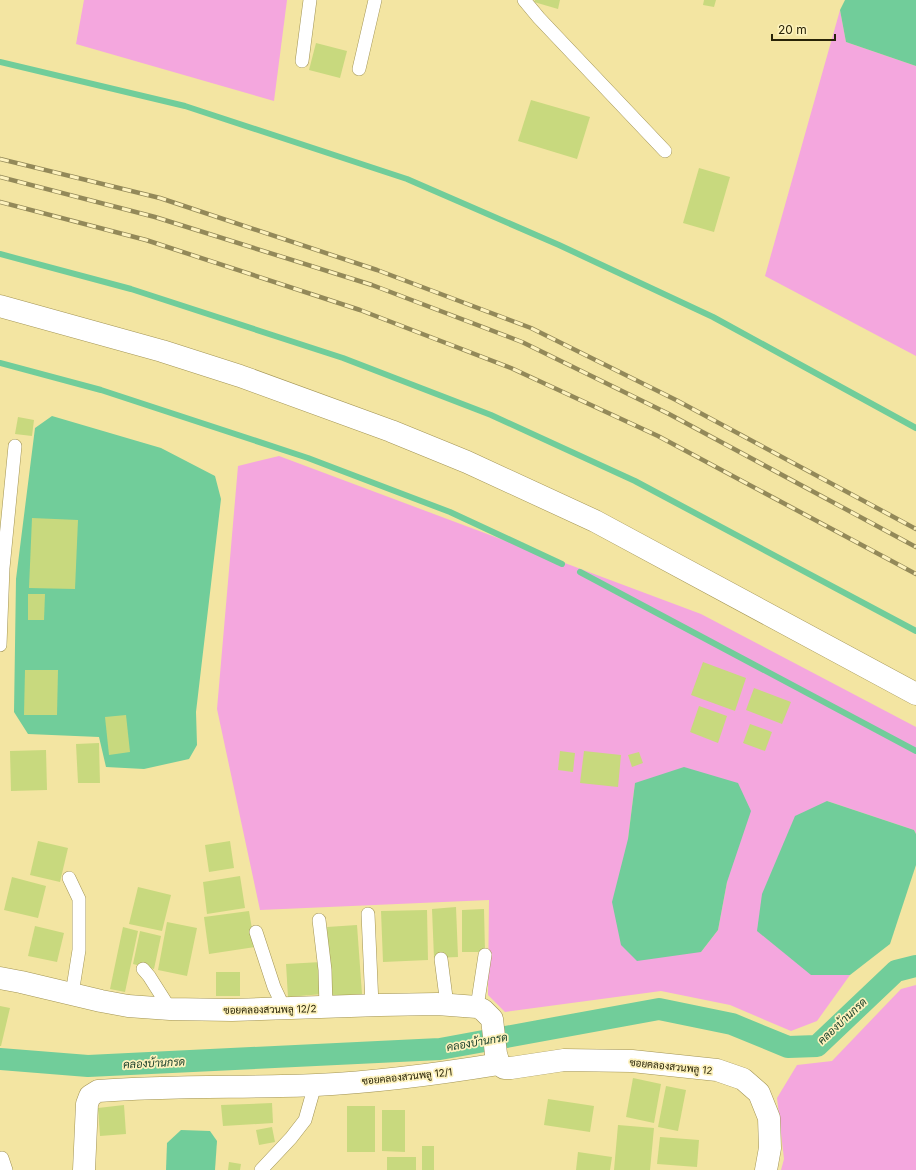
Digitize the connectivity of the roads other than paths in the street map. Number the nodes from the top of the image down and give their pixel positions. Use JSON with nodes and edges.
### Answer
{"nodes":[{"id":1,"x":310,"y":0,"type":"edge"},
{"id":2,"x":376,"y":0,"type":"edge"},
{"id":3,"x":524,"y":0,"type":"edge"},
{"id":4,"x":302,"y":61,"type":"dead end"},
{"id":5,"x":359,"y":69,"type":"dead end"},
{"id":6,"x":665,"y":151,"type":"dead end"},
{"id":7,"x":0,"y":306,"type":"edge"},
{"id":8,"x":15,"y":446,"type":"dead end"},
{"id":9,"x":0,"y":645,"type":"edge"},
{"id":10,"x":916,"y":694,"type":"edge"},
{"id":11,"x":69,"y":878,"type":"dead end"},
{"id":12,"x":368,"y":914,"type":"dead end"},
{"id":13,"x":319,"y":920,"type":"dead end"},
{"id":14,"x":256,"y":932,"type":"dead end"},
{"id":15,"x":485,"y":955,"type":"dead end"},
{"id":16,"x":441,"y":959,"type":"dead end"},
{"id":17,"x":143,"y":969,"type":"dead end"},
{"id":18,"x":0,"y":978,"type":"edge"},
{"id":19,"x":72,"y":994,"type":"junction"},
{"id":20,"x":372,"y":1005,"type":"junction"},
{"id":21,"x":447,"y":1005,"type":"junction"},
{"id":22,"x":477,"y":1007,"type":"junction"},
{"id":23,"x":284,"y":1008,"type":"junction"},
{"id":24,"x":326,"y":1008,"type":"junction"},
{"id":25,"x":170,"y":1009,"type":"junction"},
{"id":26,"x":498,"y":1059,"type":"junction"},
{"id":27,"x":315,"y":1085,"type":"junction"},
{"id":28,"x":84,"y":1170,"type":"edge"},
{"id":29,"x":261,"y":1170,"type":"edge"},
{"id":30,"x":766,"y":1170,"type":"edge"}],
"edges":[{"from":1,"to":4,"type":"lane"},
{"from":2,"to":5,"type":"lane"},
{"from":3,"to":6,"type":"lane"},
{"from":7,"to":10,"type":"street"},
{"from":8,"to":9,"type":"lane"},
{"from":11,"to":19,"type":"lane"},
{"from":12,"to":20,"type":"lane"},
{"from":13,"to":24,"type":"lane"},
{"from":14,"to":23,"type":"lane"},
{"from":15,"to":22,"type":"lane"},
{"from":16,"to":21,"type":"lane"},
{"from":17,"to":25,"type":"lane"},
{"from":18,"to":19,"type":"street","name":"ซอยคลองสวนพลู 12/2"},
{"from":19,"to":25,"type":"street","name":"ซอยคลองสวนพลู 12/2"},
{"from":20,"to":21,"type":"street","name":"ซอยคลองสวนพลู 12/2"},
{"from":20,"to":24,"type":"street","name":"ซอยคลองสวนพลู 12/2"},
{"from":21,"to":22,"type":"street","name":"ซอยคลองสวนพลู 12/2"},
{"from":22,"to":26,"type":"street"},
{"from":23,"to":24,"type":"street","name":"ซอยคลองสวนพลู 12/2"},
{"from":23,"to":25,"type":"street","name":"ซอยคลองสวนพลู 12/2"},
{"from":26,"to":27,"type":"street","name":"ซอยคลองสวนพลู 12/1"},
{"from":26,"to":30,"type":"street","name":"ซอยคลองสวนพลู 12"},
{"from":27,"to":28,"type":"street","name":"ซอยคลองสวนพลู 12/1"},
{"from":27,"to":29,"type":"lane"}]}
